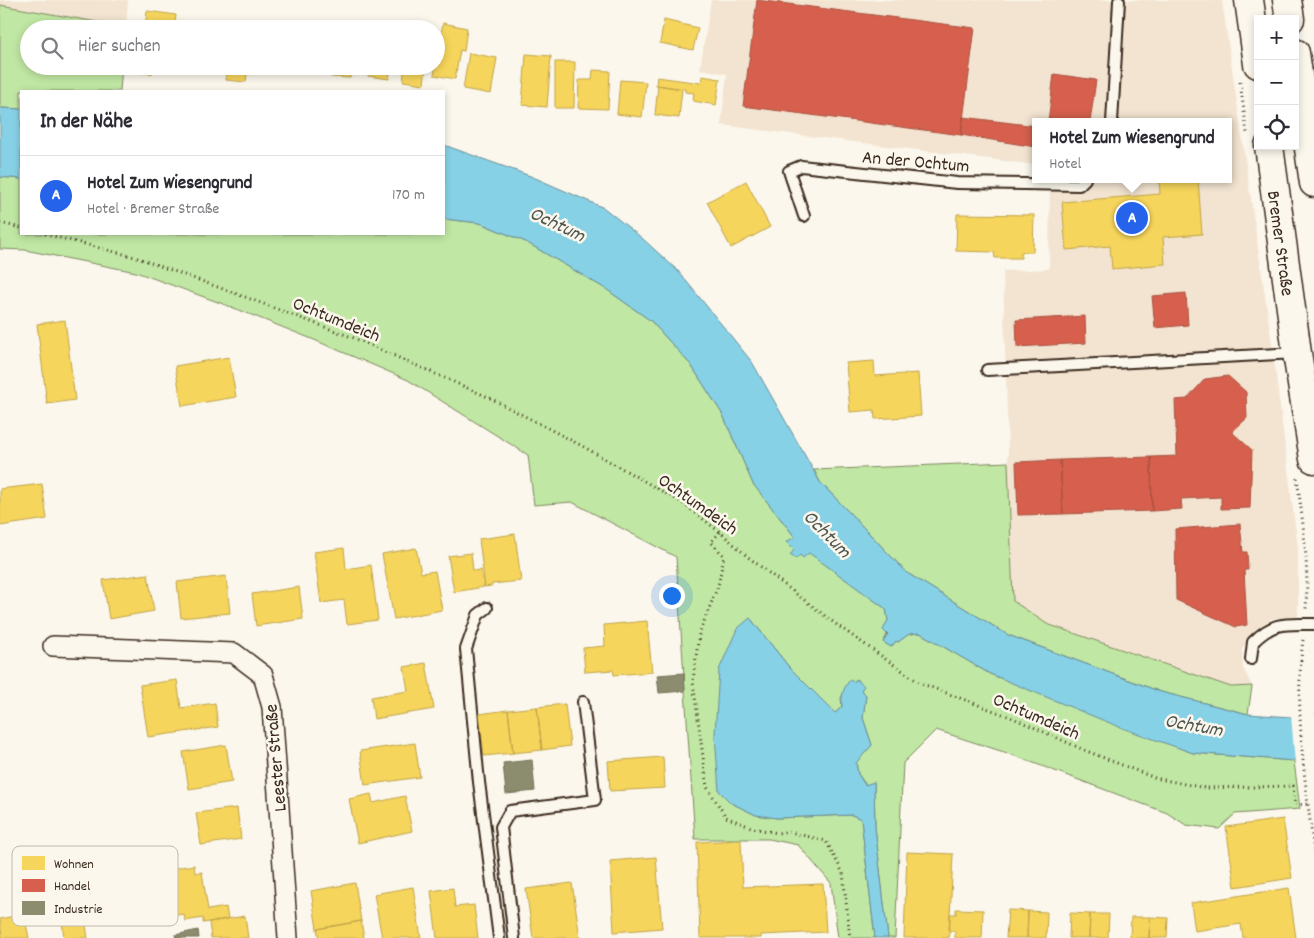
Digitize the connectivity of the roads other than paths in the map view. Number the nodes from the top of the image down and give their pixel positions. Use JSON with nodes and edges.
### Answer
{"nodes":[{"id":1,"x":1119,"y":0,"type":"edge"},
{"id":2,"x":1249,"y":0,"type":"edge"},
{"id":3,"x":1287,"y":0,"type":"edge"},
{"id":4,"x":1289,"y":15,"type":"edge"},
{"id":5,"x":1257,"y":60,"type":"edge"},
{"id":6,"x":1296,"y":60,"type":"edge"},
{"id":7,"x":1112,"y":118,"type":"edge"},
{"id":8,"x":1270,"y":150,"type":"edge"},
{"id":9,"x":1081,"y":183,"type":"edge"},
{"id":10,"x":1314,"y":183,"type":"edge"},
{"id":11,"x":804,"y":216,"type":"dead end"},
{"id":12,"x":1297,"y":353,"type":"junction"},
{"id":13,"x":987,"y":370,"type":"dead end"},
{"id":14,"x":1314,"y":459,"type":"edge"},
{"id":15,"x":487,"y":608,"type":"dead end"},
{"id":16,"x":1314,"y":624,"type":"edge"},
{"id":17,"x":53,"y":646,"type":"dead end"},
{"id":18,"x":1251,"y":660,"type":"dead end"},
{"id":19,"x":583,"y":702,"type":"dead end"},
{"id":20,"x":288,"y":938,"type":"edge"},
{"id":21,"x":499,"y":938,"type":"edge"},
{"id":22,"x":514,"y":938,"type":"edge"}],
"edges":[{"from":1,"to":7,"type":"lane"},
{"from":2,"to":5,"type":"main road"},
{"from":3,"to":4,"type":"main road"},
{"from":6,"to":10,"type":"main road"},
{"from":8,"to":12,"type":"main road","name":"Bremer Straße"},
{"from":9,"to":11,"type":"lane","name":"An der Ochtum"},
{"from":12,"to":13,"type":"lane"},
{"from":12,"to":14,"type":"main road","name":"Bremer Straße"},
{"from":15,"to":21,"type":"lane"},
{"from":16,"to":18,"type":"lane"},
{"from":17,"to":20,"type":"street","name":"Leester Straße"},
{"from":19,"to":22,"type":"lane"}]}
